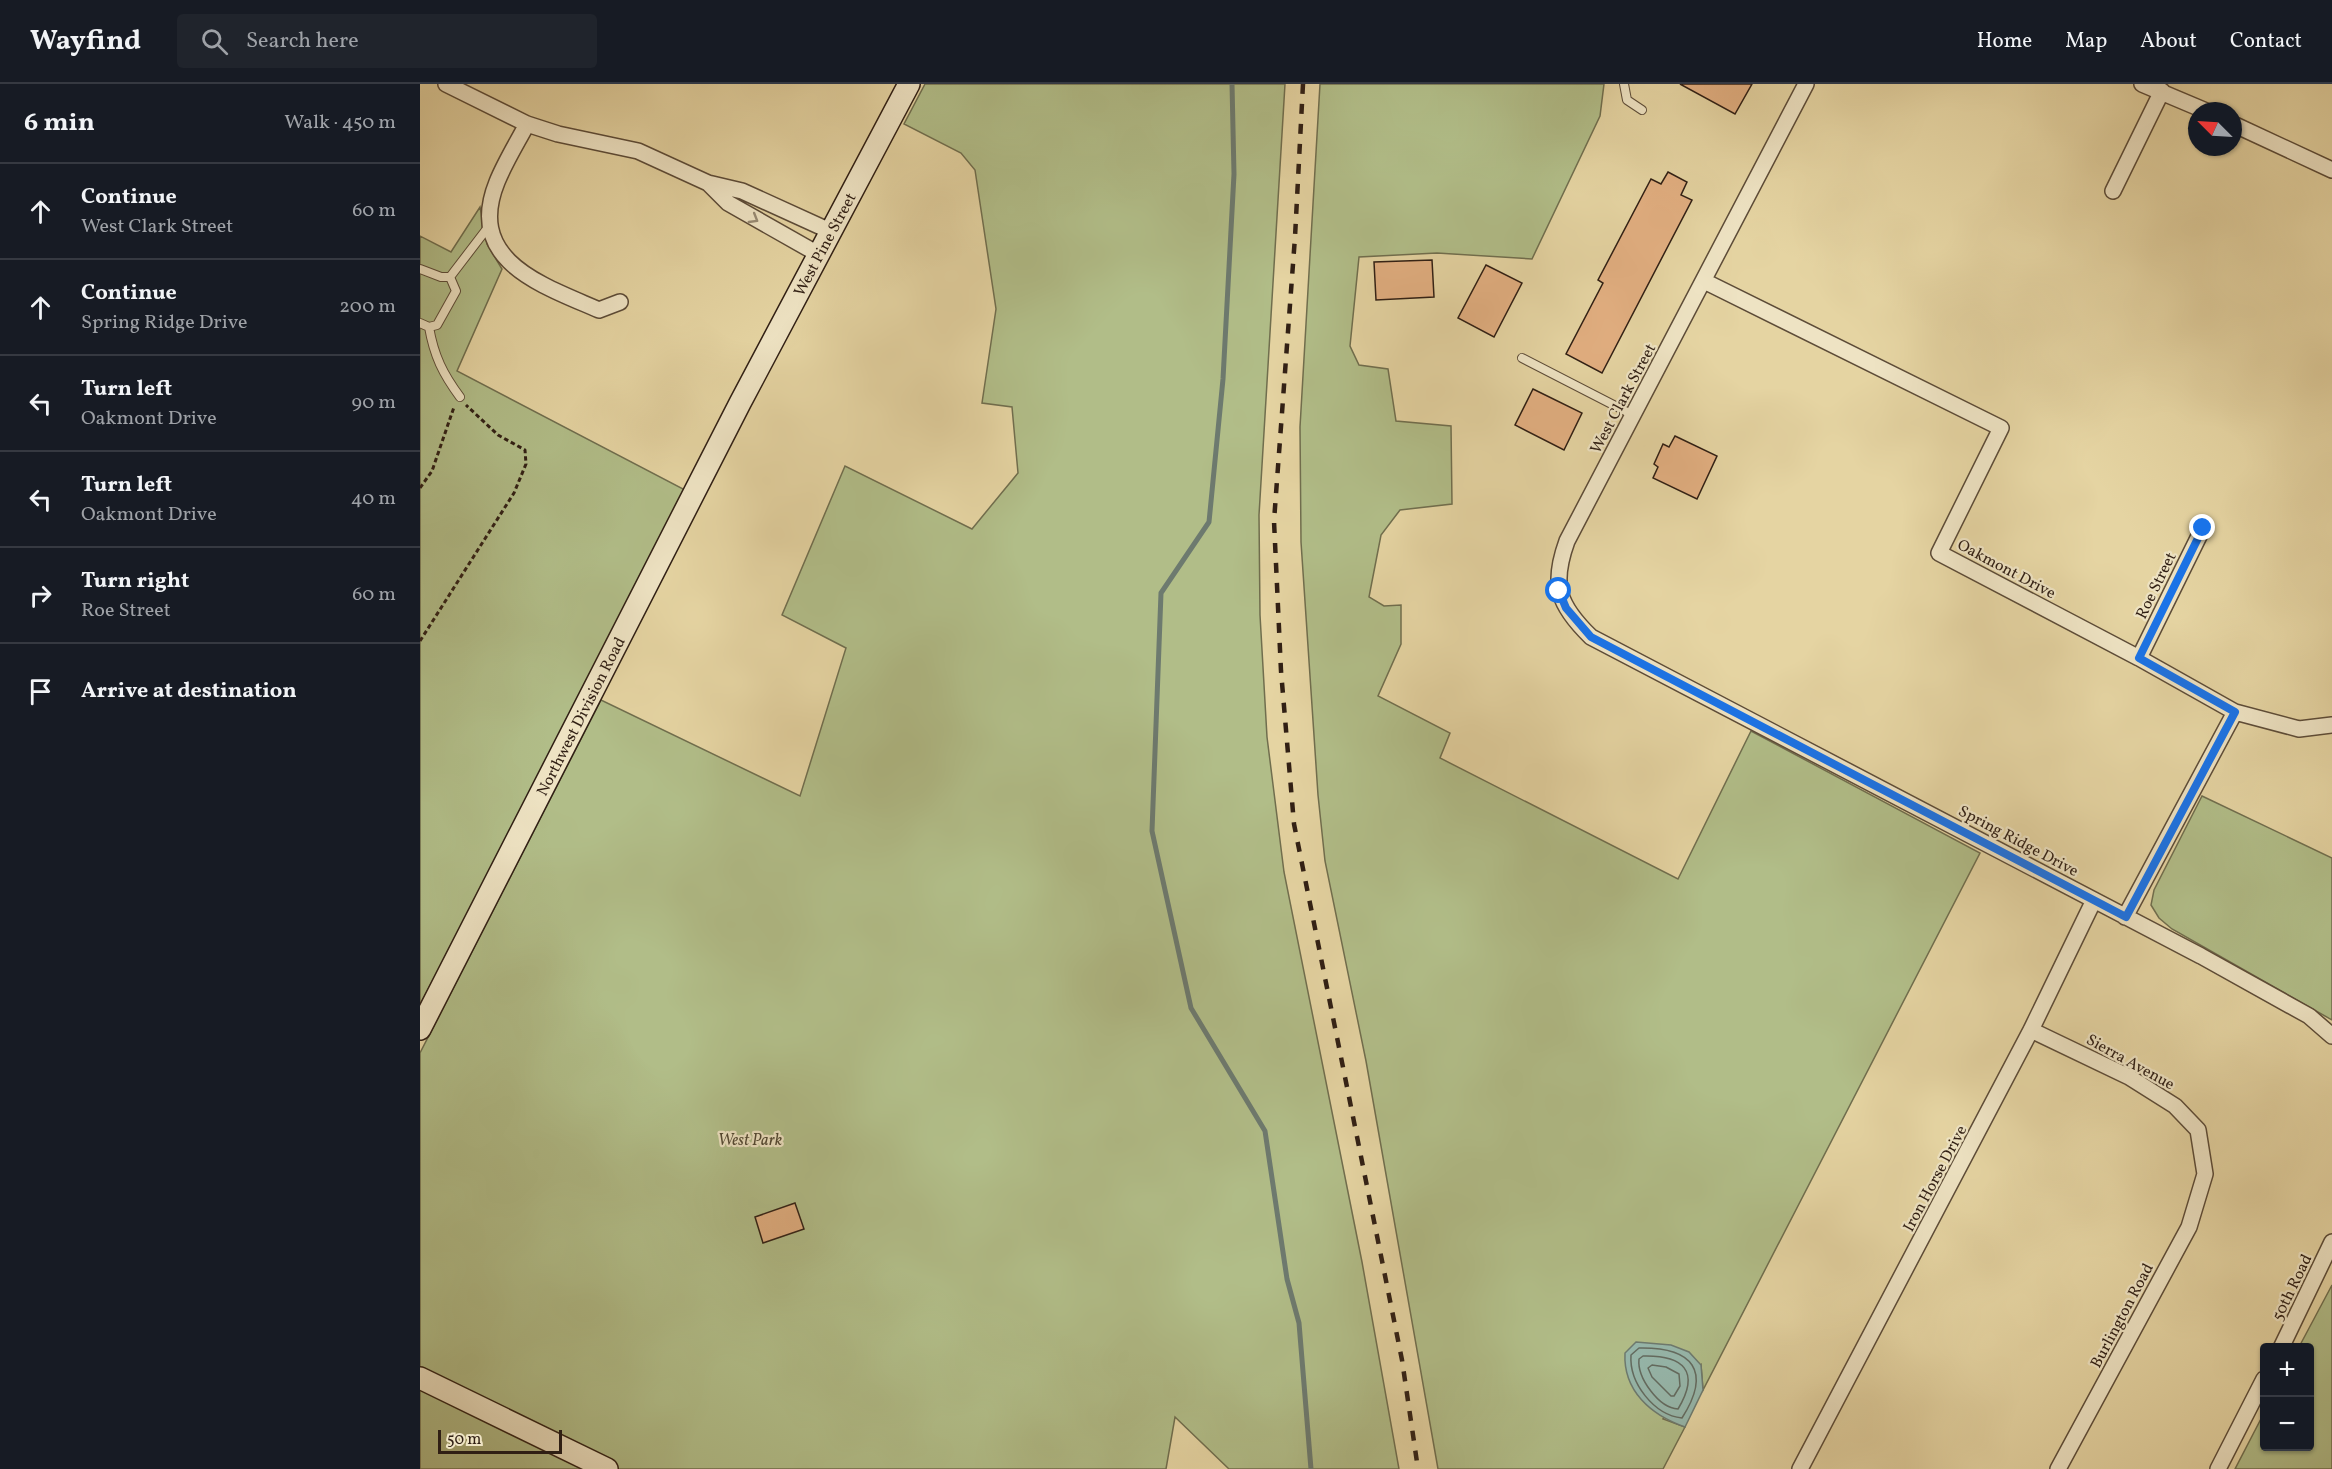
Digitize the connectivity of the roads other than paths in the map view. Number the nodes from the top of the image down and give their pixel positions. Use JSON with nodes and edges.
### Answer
{"nodes":[{"id":1,"x":446,"y":84,"type":"edge"},
{"id":2,"x":909,"y":84,"type":"edge"},
{"id":3,"x":1624,"y":84,"type":"edge"},
{"id":4,"x":1806,"y":84,"type":"edge"},
{"id":5,"x":2142,"y":84,"type":"edge"},
{"id":6,"x":2162,"y":91,"type":"junction"},
{"id":7,"x":2188,"y":103,"type":"edge"},
{"id":8,"x":1642,"y":110,"type":"dead end"},
{"id":9,"x":527,"y":124,"type":"junction"},
{"id":10,"x":2242,"y":128,"type":"edge"},
{"id":11,"x":2332,"y":170,"type":"edge"},
{"id":12,"x":708,"y":183,"type":"junction"},
{"id":13,"x":2113,"y":191,"type":"dead end"},
{"id":14,"x":489,"y":226,"type":"junction"},
{"id":15,"x":830,"y":231,"type":"junction"},
{"id":16,"x":818,"y":254,"type":"junction"},
{"id":17,"x":420,"y":269,"type":"edge"},
{"id":18,"x":450,"y":278,"type":"junction"},
{"id":19,"x":1704,"y":281,"type":"junction"},
{"id":20,"x":620,"y":302,"type":"dead end"},
{"id":21,"x":420,"y":322,"type":"edge"},
{"id":22,"x":429,"y":327,"type":"junction"},
{"id":23,"x":1522,"y":358,"type":"dead end"},
{"id":24,"x":460,"y":397,"type":"road end"},
{"id":25,"x":740,"y":404,"type":"joint"},
{"id":26,"x":1633,"y":415,"type":"junction"},
{"id":27,"x":2203,"y":528,"type":"dead end"},
{"id":28,"x":2139,"y":658,"type":"junction"},
{"id":29,"x":1684,"y":685,"type":"joint"},
{"id":30,"x":2235,"y":712,"type":"junction"},
{"id":31,"x":2332,"y":725,"type":"edge"},
{"id":32,"x":2094,"y":900,"type":"junction"},
{"id":33,"x":2126,"y":917,"type":"junction"},
{"id":34,"x":420,"y":1029,"type":"edge"},
{"id":35,"x":2031,"y":1030,"type":"junction"},
{"id":36,"x":2332,"y":1036,"type":"edge"},
{"id":37,"x":2205,"y":1174,"type":"joint"},
{"id":38,"x":2332,"y":1242,"type":"edge"},
{"id":39,"x":2283,"y":1343,"type":"edge"},
{"id":40,"x":420,"y":1378,"type":"edge"},
{"id":41,"x":2260,"y":1389,"type":"edge"},
{"id":42,"x":1804,"y":1468,"type":"edge"},
{"id":43,"x":607,"y":1469,"type":"edge"},
{"id":44,"x":2058,"y":1469,"type":"edge"},
{"id":45,"x":2218,"y":1469,"type":"edge"}],
"edges":[{"from":1,"to":9,"type":"street"},
{"from":2,"to":15,"type":"street","name":"West Pine Street"},
{"from":3,"to":8,"type":"lane"},
{"from":4,"to":19,"type":"street","name":"West Clark Street"},
{"from":5,"to":6,"type":"street"},
{"from":6,"to":7,"type":"street"},
{"from":6,"to":13,"type":"street"},
{"from":9,"to":12,"type":"street"},
{"from":9,"to":14,"type":"street"},
{"from":10,"to":11,"type":"street"},
{"from":12,"to":15,"type":"street"},
{"from":12,"to":16,"type":"street","one_way":true},
{"from":14,"to":18,"type":"lane"},
{"from":14,"to":20,"type":"street"},
{"from":15,"to":16,"type":"street","name":"West Pine Street"},
{"from":16,"to":25,"type":"street","name":"West Pine Street"},
{"from":17,"to":18,"type":"lane"},
{"from":18,"to":22,"type":"lane"},
{"from":19,"to":26,"type":"street","name":"West Clark Street"},
{"from":19,"to":28,"type":"street","name":"Oakmont Drive"},
{"from":21,"to":22,"type":"lane"},
{"from":22,"to":24,"type":"lane"},
{"from":23,"to":26,"type":"lane"},
{"from":25,"to":34,"type":"street","name":"Northwest Division Road"},
{"from":26,"to":29,"type":"street","name":"West Clark Street"},
{"from":27,"to":28,"type":"street","name":"Roe Street"},
{"from":28,"to":30,"type":"street","name":"Oakmont Drive"},
{"from":29,"to":32,"type":"street","name":"Spring Ridge Drive"},
{"from":30,"to":31,"type":"street","name":"Oakmont Drive"},
{"from":30,"to":33,"type":"street"},
{"from":32,"to":33,"type":"street","name":"Spring Ridge Drive"},
{"from":32,"to":35,"type":"street","name":"Iron Horse Drive"},
{"from":33,"to":36,"type":"street","name":"Spring Ridge Drive"},
{"from":35,"to":37,"type":"street","name":"Sierra Avenue"},
{"from":35,"to":42,"type":"street","name":"Iron Horse Drive"},
{"from":37,"to":44,"type":"street","name":"Burlington Road"},
{"from":38,"to":39,"type":"street","name":"50th Road"},
{"from":40,"to":43,"type":"street"},
{"from":41,"to":45,"type":"street"}]}
